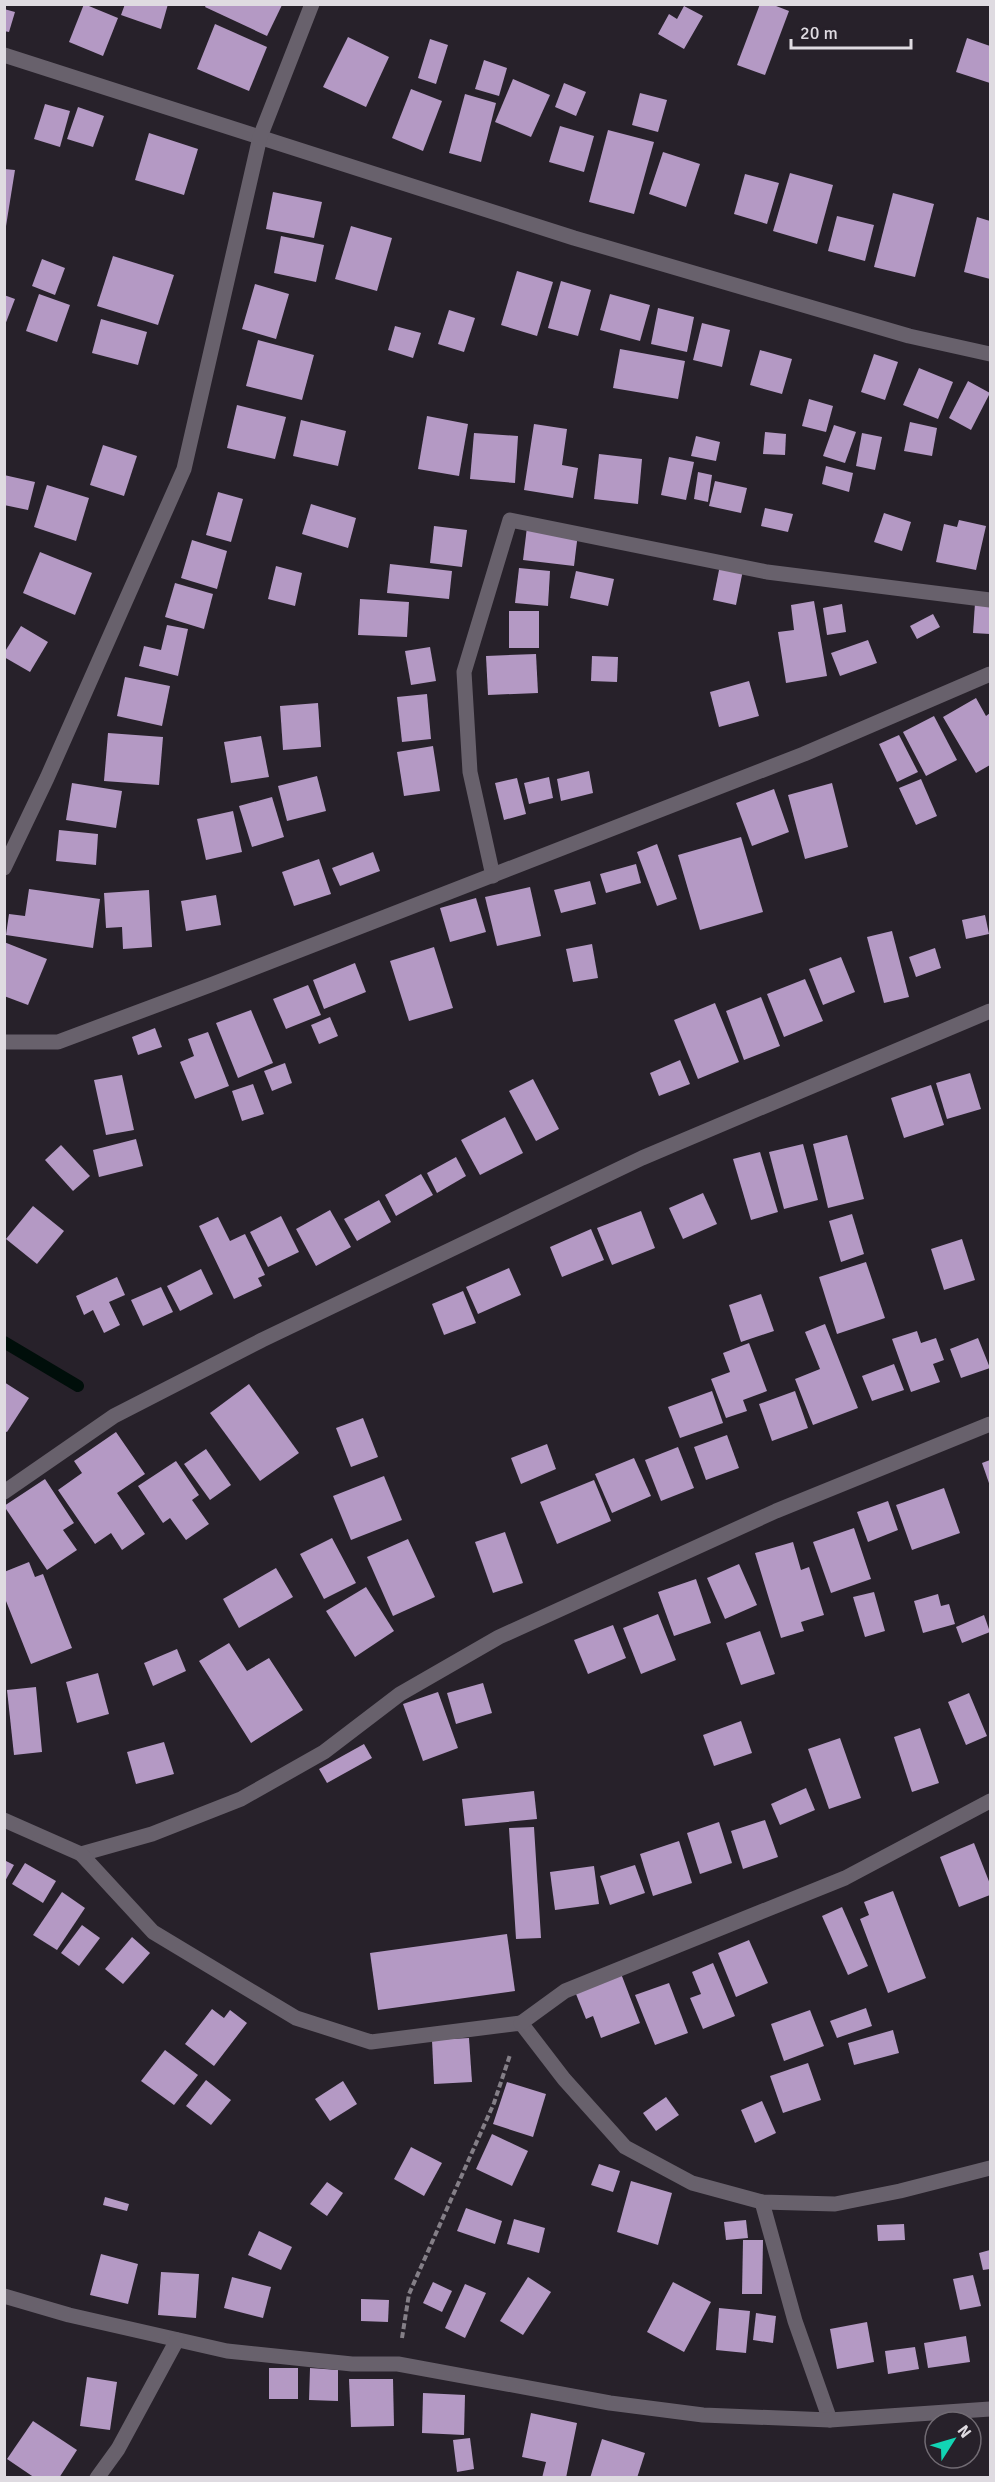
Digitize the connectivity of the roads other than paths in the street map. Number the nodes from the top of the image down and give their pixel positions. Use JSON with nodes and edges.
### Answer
{"nodes":[{"id":1,"x":312,"y":4,"type":"edge"},
{"id":2,"x":4,"y":55,"type":"edge"},
{"id":3,"x":260,"y":137,"type":"junction"},
{"id":4,"x":990,"y":354,"type":"edge"},
{"id":5,"x":990,"y":600,"type":"edge"},
{"id":6,"x":990,"y":674,"type":"edge"},
{"id":7,"x":4,"y":868,"type":"edge"},
{"id":8,"x":493,"y":876,"type":"junction"},
{"id":9,"x":990,"y":1011,"type":"edge"},
{"id":10,"x":4,"y":1042,"type":"edge"},
{"id":11,"x":990,"y":1424,"type":"edge"},
{"id":12,"x":4,"y":1492,"type":"edge"},
{"id":13,"x":990,"y":1801,"type":"edge"},
{"id":14,"x":4,"y":1820,"type":"edge"},
{"id":15,"x":81,"y":1854,"type":"junction"},
{"id":16,"x":521,"y":2023,"type":"junction"},
{"id":17,"x":990,"y":2169,"type":"edge"},
{"id":18,"x":762,"y":2202,"type":"junction"},
{"id":19,"x":4,"y":2296,"type":"edge"},
{"id":20,"x":177,"y":2340,"type":"junction"},
{"id":21,"x":990,"y":2409,"type":"edge"},
{"id":22,"x":830,"y":2420,"type":"junction"},
{"id":23,"x":97,"y":2478,"type":"edge"}],
"edges":[{"from":1,"to":3,"type":"street"},
{"from":2,"to":3,"type":"street"},
{"from":3,"to":4,"type":"street"},
{"from":3,"to":7,"type":"street"},
{"from":5,"to":8,"type":"street"},
{"from":6,"to":8,"type":"street"},
{"from":8,"to":10,"type":"street"},
{"from":9,"to":12,"type":"street"},
{"from":11,"to":15,"type":"street"},
{"from":13,"to":16,"type":"street"},
{"from":14,"to":15,"type":"street"},
{"from":15,"to":16,"type":"street"},
{"from":16,"to":18,"type":"street"},
{"from":17,"to":18,"type":"street"},
{"from":18,"to":22,"type":"street"},
{"from":19,"to":20,"type":"street"},
{"from":20,"to":22,"type":"street"},
{"from":20,"to":23,"type":"street"},
{"from":21,"to":22,"type":"street"}]}
